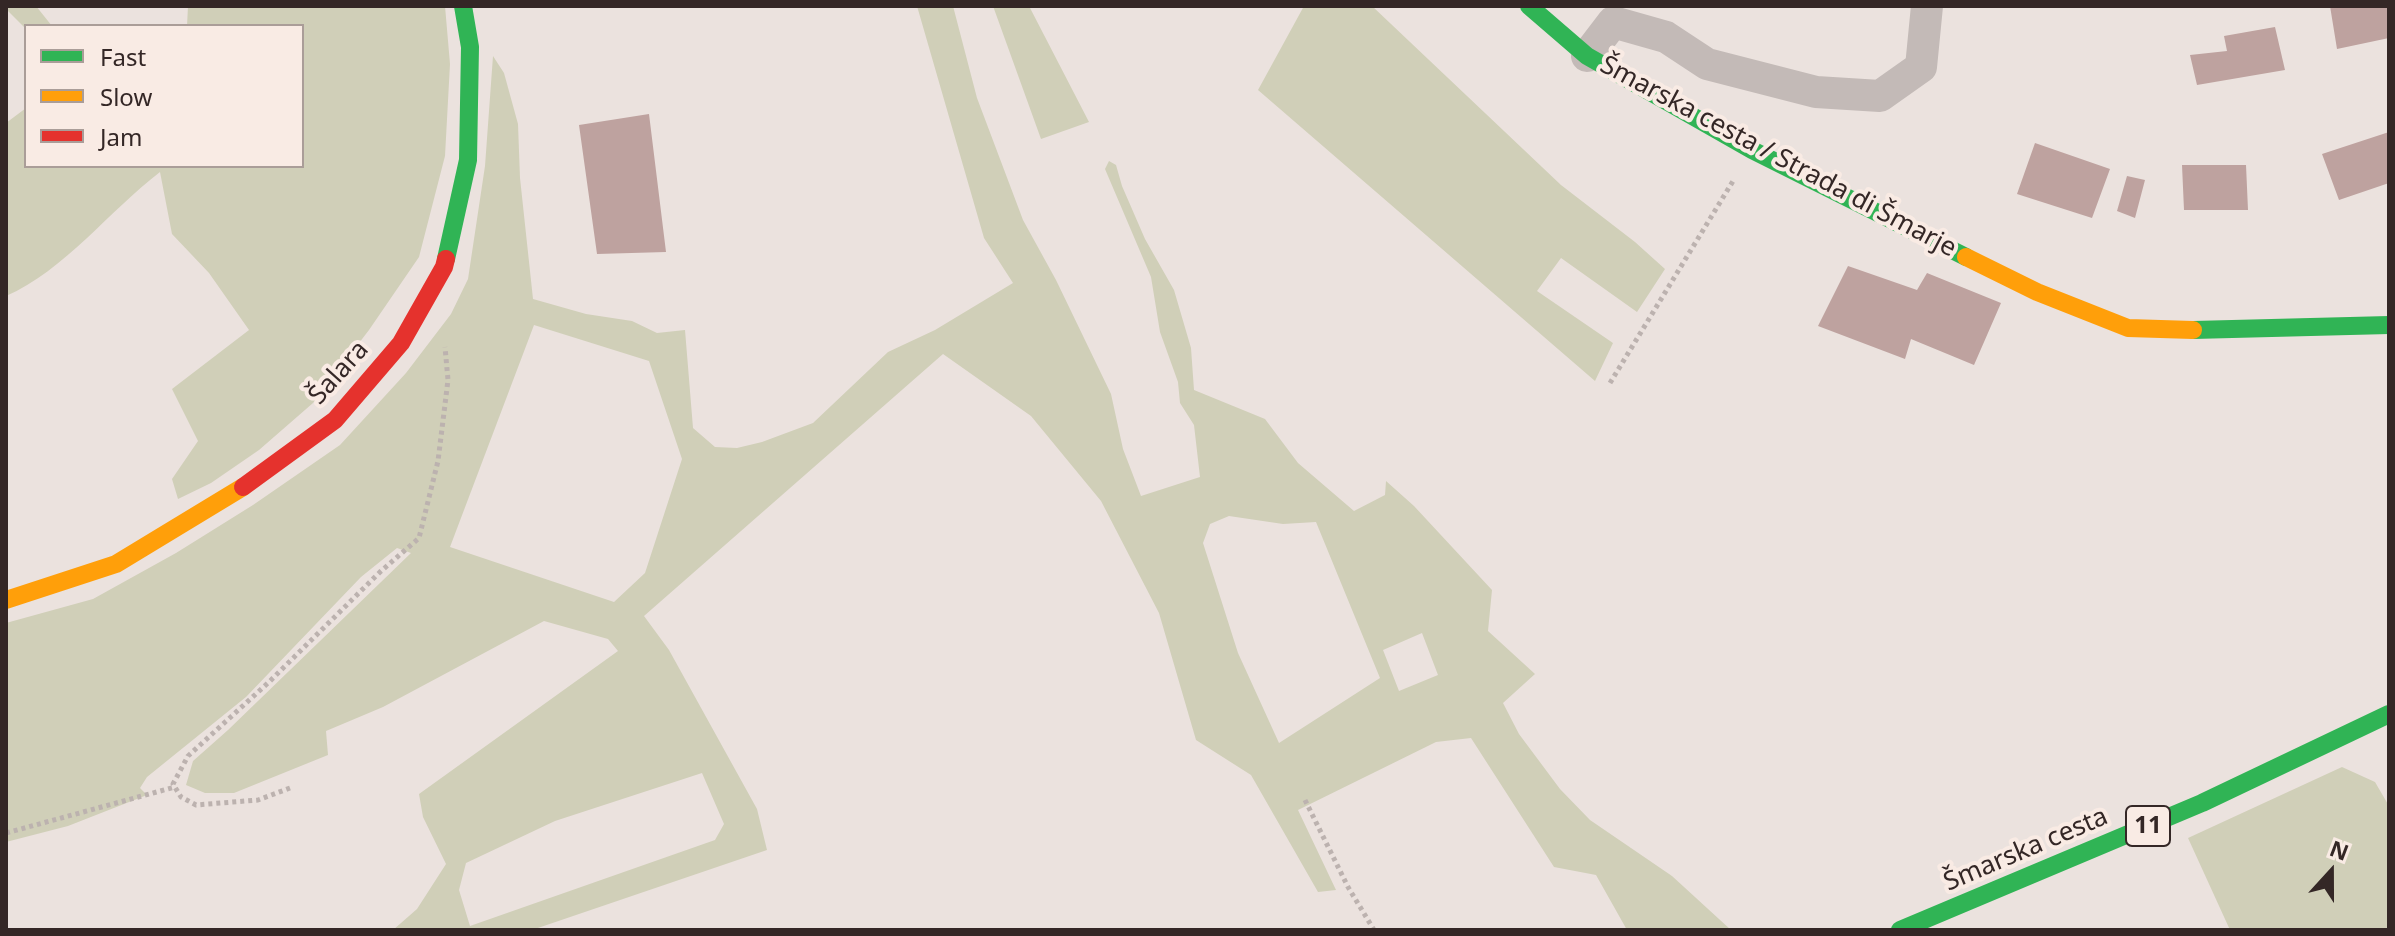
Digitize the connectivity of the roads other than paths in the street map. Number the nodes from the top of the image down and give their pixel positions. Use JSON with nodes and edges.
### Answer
{"nodes":[{"id":1,"x":463,"y":6,"type":"edge"},
{"id":2,"x":1529,"y":6,"type":"edge"},
{"id":3,"x":1927,"y":6,"type":"edge"},
{"id":4,"x":1587,"y":56,"type":"junction"},
{"id":5,"x":2389,"y":325,"type":"edge"},
{"id":6,"x":6,"y":600,"type":"edge"},
{"id":7,"x":2385,"y":725,"type":"edge"},
{"id":8,"x":1900,"y":930,"type":"edge"}],
"edges":[{"from":1,"to":6,"type":"street","name":"Šalara"},
{"from":2,"to":4,"type":"street"},
{"from":3,"to":4,"type":"street","name":"Šmarska cesta / Strada di Šmarje"},
{"from":4,"to":5,"type":"street","name":"Šmarska cesta / Strada di Šmarje"},
{"from":7,"to":8,"type":"street","name":"Šmarska cesta","number":"11"}]}
